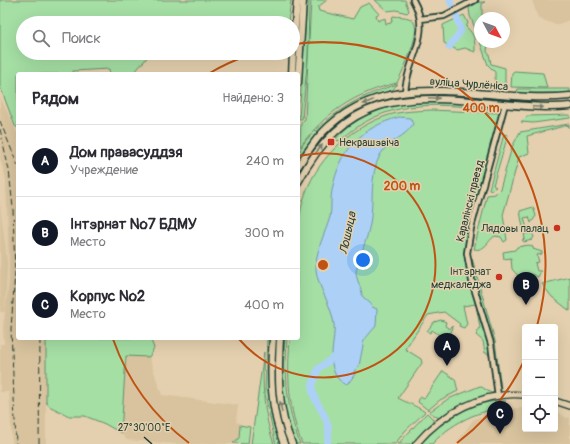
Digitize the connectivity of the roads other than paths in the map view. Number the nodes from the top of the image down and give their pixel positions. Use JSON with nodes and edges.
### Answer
{"nodes":[{"id":1,"x":297,"y":0,"type":"edge"},
{"id":2,"x":303,"y":0,"type":"edge"},
{"id":3,"x":413,"y":0,"type":"edge"},
{"id":4,"x":475,"y":0,"type":"edge"},
{"id":5,"x":297,"y":16,"type":"edge"},
{"id":6,"x":420,"y":19,"type":"junction"},
{"id":7,"x":300,"y":20,"type":"edge"},
{"id":8,"x":293,"y":60,"type":"edge"},
{"id":9,"x":298,"y":60,"type":"edge"},
{"id":10,"x":292,"y":72,"type":"edge"},
{"id":11,"x":298,"y":72,"type":"edge"},
{"id":12,"x":405,"y":92,"type":"junction"},
{"id":13,"x":506,"y":96,"type":"junction"},
{"id":14,"x":570,"y":96,"type":"edge"},
{"id":15,"x":406,"y":100,"type":"junction"},
{"id":16,"x":505,"y":104,"type":"junction"},
{"id":17,"x":570,"y":106,"type":"edge"},
{"id":18,"x":300,"y":164,"type":"edge"},
{"id":19,"x":300,"y":179,"type":"edge"},
{"id":20,"x":273,"y":340,"type":"edge"},
{"id":21,"x":280,"y":340,"type":"edge"},
{"id":22,"x":522,"y":395,"type":"edge"},
{"id":23,"x":498,"y":396,"type":"junction"},
{"id":24,"x":558,"y":402,"type":"edge"},
{"id":25,"x":570,"y":406,"type":"edge"},
{"id":26,"x":284,"y":444,"type":"edge"},
{"id":27,"x":292,"y":444,"type":"edge"},
{"id":28,"x":416,"y":444,"type":"edge"}],
"edges":[{"from":1,"to":5,"type":"main road"},
{"from":2,"to":7,"type":"main road"},
{"from":3,"to":6,"type":"street"},
{"from":4,"to":6,"type":"street"},
{"from":6,"to":12,"type":"street"},
{"from":8,"to":10,"type":"main road"},
{"from":9,"to":11,"type":"main road"},
{"from":12,"to":13,"type":"main road","name":"вуліца Чурлёніса"},
{"from":12,"to":15,"type":"main road"},
{"from":12,"to":18,"type":"main road","name":"вуліца Чурлёніса","one_way":true},
{"from":13,"to":14,"type":"main road","name":"вуліца Чурлёніса"},
{"from":13,"to":16,"type":"main road"},
{"from":15,"to":16,"type":"main road","name":"вуліца Чурлёніса","one_way":true},
{"from":19,"to":15,"type":"main road","name":"вуліца Чурлёніса","one_way":true},
{"from":16,"to":17,"type":"main road","name":"вуліца Чурлёніса","one_way":true},
{"from":16,"to":23,"type":"street","name":"Каралінскі праезд"},
{"from":20,"to":26,"type":"main road"},
{"from":27,"to":21,"type":"main road","one_way":true},
{"from":22,"to":23,"type":"street"},
{"from":23,"to":28,"type":"street"},
{"from":24,"to":25,"type":"street"}]}
